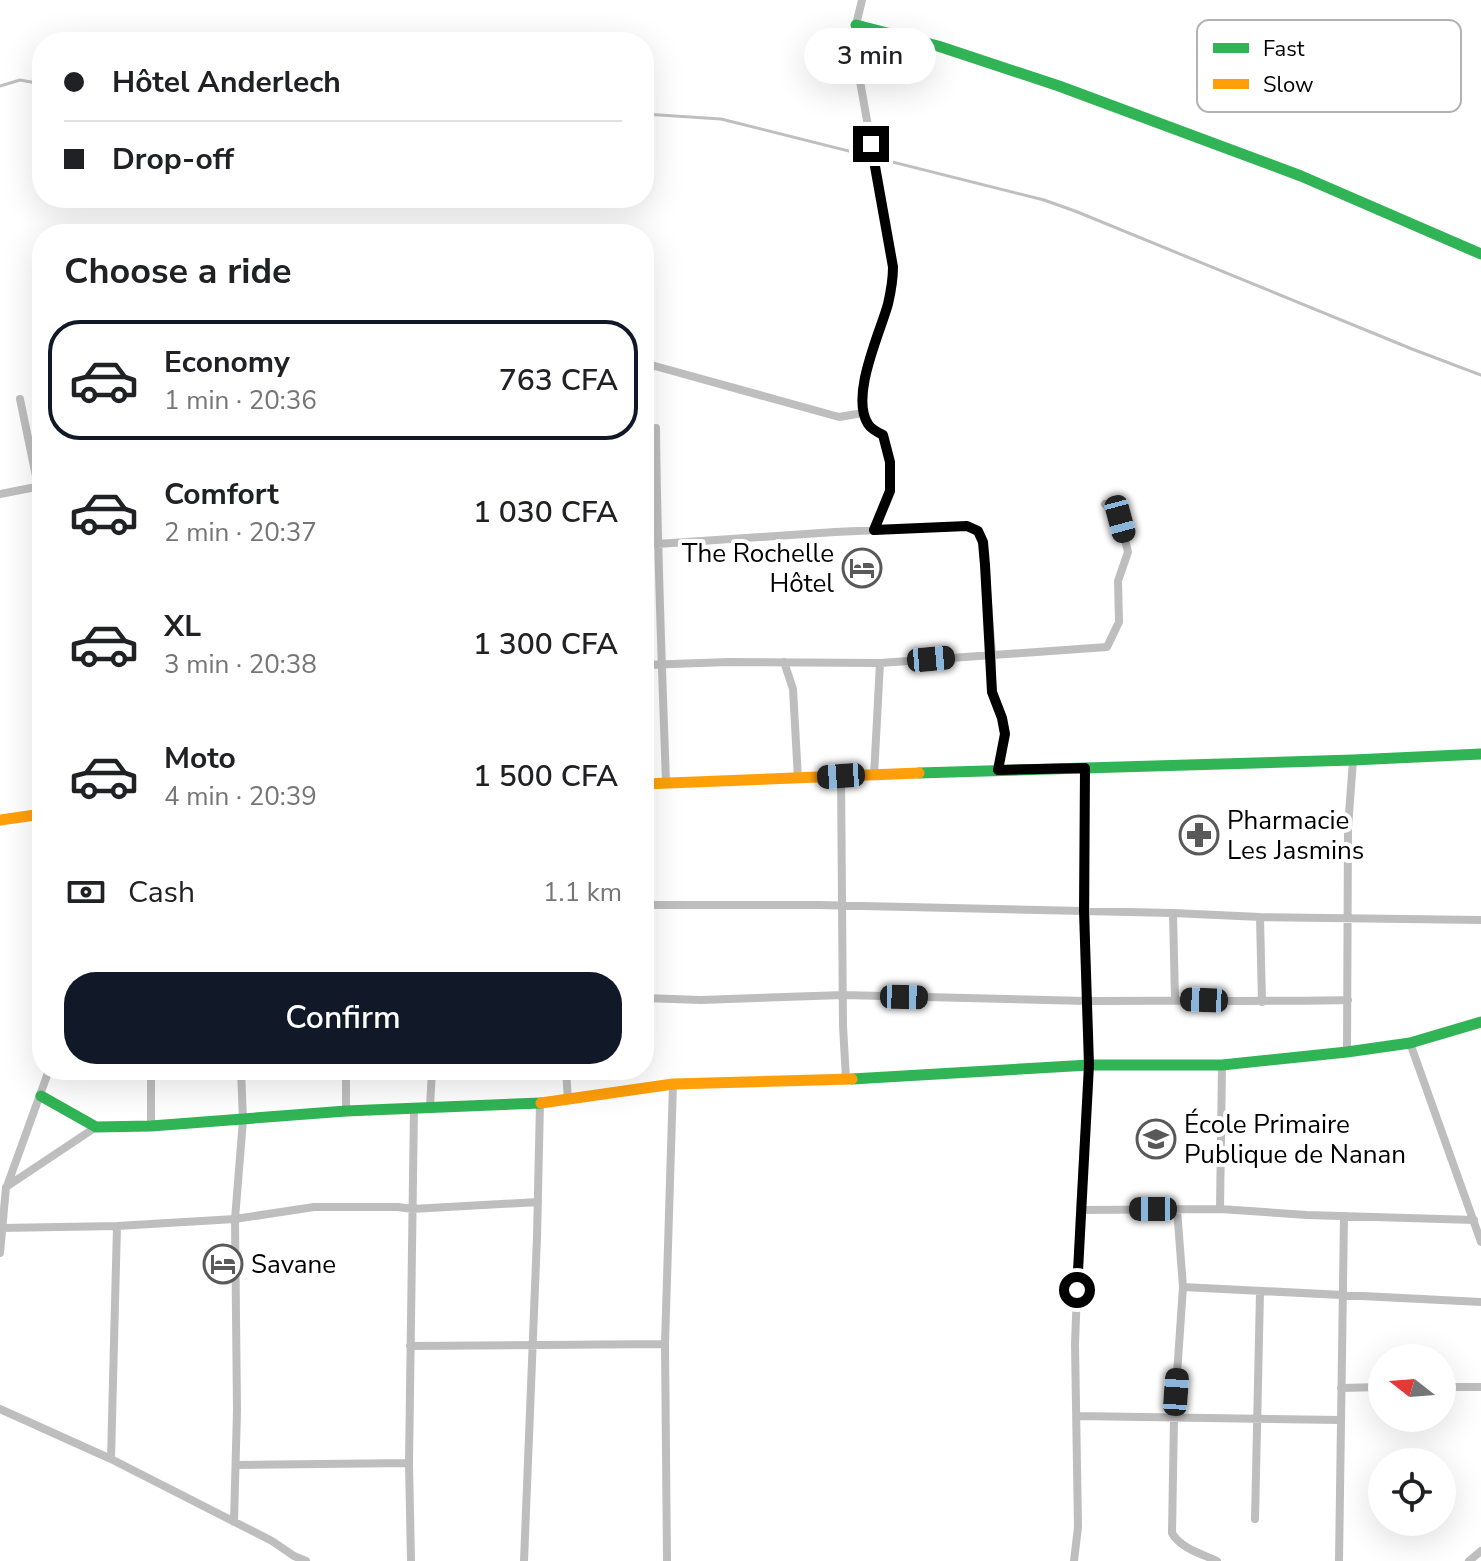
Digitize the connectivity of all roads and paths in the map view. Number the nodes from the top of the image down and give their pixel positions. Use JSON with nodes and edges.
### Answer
{"nodes":[{"id":1,"x":862,"y":0,"type":"edge"},
{"id":2,"x":856,"y":25,"type":"junction"},
{"id":3,"x":1481,"y":254,"type":"edge"},
{"id":4,"x":654,"y":366,"type":"edge"},
{"id":5,"x":20,"y":399,"type":"dead end"},
{"id":6,"x":863,"y":413,"type":"junction"},
{"id":7,"x":656,"y":428,"type":"dead end"},
{"id":8,"x":32,"y":451,"type":"edge"},
{"id":9,"x":32,"y":488,"type":"edge"},
{"id":10,"x":0,"y":494,"type":"edge"},
{"id":11,"x":1105,"y":504,"type":"dead end"},
{"id":12,"x":874,"y":530,"type":"junction"},
{"id":13,"x":654,"y":544,"type":"edge"},
{"id":14,"x":657,"y":544,"type":"junction"},
{"id":15,"x":992,"y":654,"type":"junction"},
{"id":16,"x":784,"y":662,"type":"junction"},
{"id":17,"x":880,"y":663,"type":"junction"},
{"id":18,"x":654,"y":665,"type":"edge"},
{"id":19,"x":662,"y":665,"type":"junction"},
{"id":20,"x":1481,"y":754,"type":"edge"},
{"id":21,"x":1353,"y":760,"type":"junction"},
{"id":22,"x":1085,"y":768,"type":"junction"},
{"id":23,"x":998,"y":770,"type":"junction"},
{"id":24,"x":841,"y":776,"type":"junction"},
{"id":25,"x":874,"y":776,"type":"junction"},
{"id":26,"x":798,"y":779,"type":"junction"},
{"id":27,"x":666,"y":783,"type":"junction"},
{"id":28,"x":654,"y":784,"type":"edge"},
{"id":29,"x":32,"y":815,"type":"edge"},
{"id":30,"x":0,"y":820,"type":"edge"},
{"id":31,"x":654,"y":905,"type":"edge"},
{"id":32,"x":843,"y":906,"type":"junction"},
{"id":33,"x":1084,"y":911,"type":"junction"},
{"id":34,"x":1173,"y":913,"type":"junction"},
{"id":35,"x":1260,"y":917,"type":"junction"},
{"id":36,"x":1347,"y":917,"type":"junction"},
{"id":37,"x":1481,"y":920,"type":"edge"},
{"id":38,"x":843,"y":995,"type":"junction"},
{"id":39,"x":654,"y":998,"type":"edge"},
{"id":40,"x":1175,"y":999,"type":"junction"},
{"id":41,"x":1348,"y":1000,"type":"junction"},
{"id":42,"x":1086,"y":1001,"type":"junction"},
{"id":43,"x":1262,"y":1002,"type":"junction"},
{"id":44,"x":1481,"y":1022,"type":"edge"},
{"id":45,"x":1410,"y":1043,"type":"junction"},
{"id":46,"x":1347,"y":1052,"type":"junction"},
{"id":47,"x":1089,"y":1065,"type":"junction"},
{"id":48,"x":1222,"y":1065,"type":"junction"},
{"id":49,"x":846,"y":1079,"type":"junction"},
{"id":50,"x":46,"y":1080,"type":"edge"},
{"id":51,"x":151,"y":1080,"type":"edge"},
{"id":52,"x":241,"y":1080,"type":"edge"},
{"id":53,"x":346,"y":1080,"type":"edge"},
{"id":54,"x":431,"y":1080,"type":"edge"},
{"id":55,"x":567,"y":1080,"type":"edge"},
{"id":56,"x":673,"y":1084,"type":"junction"},
{"id":57,"x":41,"y":1096,"type":"junction"},
{"id":58,"x":568,"y":1100,"type":"junction"},
{"id":59,"x":540,"y":1103,"type":"junction"},
{"id":60,"x":414,"y":1107,"type":"junction"},
{"id":61,"x":430,"y":1107,"type":"junction"},
{"id":62,"x":346,"y":1111,"type":"junction"},
{"id":63,"x":243,"y":1120,"type":"junction"},
{"id":64,"x":151,"y":1126,"type":"junction"},
{"id":65,"x":96,"y":1127,"type":"junction"},
{"id":66,"x":3,"y":1190,"type":"edge"},
{"id":67,"x":538,"y":1202,"type":"junction"},
{"id":68,"x":412,"y":1209,"type":"junction"},
{"id":69,"x":1177,"y":1209,"type":"junction"},
{"id":70,"x":1220,"y":1209,"type":"junction"},
{"id":71,"x":1080,"y":1210,"type":"junction"},
{"id":72,"x":1344,"y":1216,"type":"junction"},
{"id":73,"x":235,"y":1219,"type":"junction"},
{"id":74,"x":1474,"y":1220,"type":"junction"},
{"id":75,"x":117,"y":1226,"type":"junction"},
{"id":76,"x":1,"y":1228,"type":"edge"},
{"id":77,"x":1481,"y":1242,"type":"edge"},
{"id":78,"x":0,"y":1253,"type":"edge"},
{"id":79,"x":1183,"y":1287,"type":"junction"},
{"id":80,"x":1260,"y":1292,"type":"junction"},
{"id":81,"x":1343,"y":1296,"type":"junction"},
{"id":82,"x":1481,"y":1302,"type":"edge"},
{"id":83,"x":533,"y":1344,"type":"junction"},
{"id":84,"x":665,"y":1344,"type":"junction"},
{"id":85,"x":410,"y":1346,"type":"junction"},
{"id":86,"x":1368,"y":1387,"type":"edge"},
{"id":87,"x":1456,"y":1387,"type":"edge"},
{"id":88,"x":1481,"y":1387,"type":"edge"},
{"id":89,"x":1341,"y":1388,"type":"junction"},
{"id":90,"x":0,"y":1409,"type":"edge"},
{"id":91,"x":1077,"y":1416,"type":"junction"},
{"id":92,"x":1174,"y":1418,"type":"junction"},
{"id":93,"x":1256,"y":1419,"type":"junction"},
{"id":94,"x":1340,"y":1420,"type":"junction"},
{"id":95,"x":111,"y":1459,"type":"junction"},
{"id":96,"x":409,"y":1463,"type":"junction"},
{"id":97,"x":236,"y":1465,"type":"junction"},
{"id":98,"x":1255,"y":1519,"type":"dead end"},
{"id":99,"x":234,"y":1522,"type":"junction"},
{"id":100,"x":1481,"y":1551,"type":"edge"},
{"id":101,"x":306,"y":1561,"type":"edge"},
{"id":102,"x":411,"y":1561,"type":"edge"},
{"id":103,"x":524,"y":1561,"type":"edge"},
{"id":104,"x":667,"y":1561,"type":"edge"},
{"id":105,"x":1074,"y":1561,"type":"edge"},
{"id":106,"x":1217,"y":1561,"type":"edge"},
{"id":107,"x":1339,"y":1561,"type":"edge"},
{"id":108,"x":1469,"y":1561,"type":"edge"}],
"edges":[{"from":1,"to":2,"type":"street"},
{"from":2,"to":3,"type":"main road"},
{"from":2,"to":6,"type":"street"},
{"from":4,"to":6,"type":"street"},
{"from":5,"to":8,"type":"street"},
{"from":6,"to":12,"type":"street"},
{"from":7,"to":14,"type":"street"},
{"from":9,"to":10,"type":"street"},
{"from":11,"to":15,"type":"street"},
{"from":12,"to":14,"type":"street"},
{"from":12,"to":15,"type":"street"},
{"from":13,"to":14,"type":"street"},
{"from":14,"to":19,"type":"street"},
{"from":15,"to":17,"type":"street"},
{"from":15,"to":23,"type":"street"},
{"from":16,"to":17,"type":"street"},
{"from":16,"to":19,"type":"street"},
{"from":16,"to":26,"type":"street"},
{"from":17,"to":25,"type":"street"},
{"from":18,"to":19,"type":"street"},
{"from":19,"to":27,"type":"street"},
{"from":20,"to":21,"type":"main road"},
{"from":21,"to":22,"type":"main road"},
{"from":21,"to":36,"type":"street"},
{"from":22,"to":23,"type":"main road"},
{"from":22,"to":33,"type":"street"},
{"from":23,"to":25,"type":"main road"},
{"from":24,"to":25,"type":"main road"},
{"from":24,"to":26,"type":"main road"},
{"from":24,"to":32,"type":"street"},
{"from":26,"to":27,"type":"main road"},
{"from":27,"to":28,"type":"main road"},
{"from":29,"to":30,"type":"main road"},
{"from":31,"to":32,"type":"street"},
{"from":32,"to":33,"type":"street"},
{"from":32,"to":38,"type":"street"},
{"from":33,"to":34,"type":"street"},
{"from":33,"to":42,"type":"street"},
{"from":34,"to":35,"type":"street"},
{"from":34,"to":40,"type":"street"},
{"from":35,"to":36,"type":"street"},
{"from":35,"to":43,"type":"street"},
{"from":36,"to":37,"type":"street"},
{"from":36,"to":41,"type":"street"},
{"from":38,"to":39,"type":"street"},
{"from":38,"to":42,"type":"street"},
{"from":38,"to":49,"type":"street"},
{"from":40,"to":42,"type":"street"},
{"from":40,"to":43,"type":"street"},
{"from":41,"to":43,"type":"street"},
{"from":41,"to":46,"type":"street"},
{"from":42,"to":47,"type":"street"},
{"from":44,"to":45,"type":"main road"},
{"from":45,"to":46,"type":"main road"},
{"from":45,"to":74,"type":"street"},
{"from":46,"to":48,"type":"main road"},
{"from":47,"to":48,"type":"main road"},
{"from":47,"to":49,"type":"main road"},
{"from":47,"to":71,"type":"street"},
{"from":48,"to":70,"type":"street"},
{"from":49,"to":56,"type":"main road"},
{"from":50,"to":57,"type":"street"},
{"from":51,"to":64,"type":"street"},
{"from":52,"to":63,"type":"street"},
{"from":53,"to":62,"type":"street"},
{"from":54,"to":61,"type":"street"},
{"from":55,"to":58,"type":"street"},
{"from":56,"to":58,"type":"main road"},
{"from":56,"to":84,"type":"street"},
{"from":57,"to":65,"type":"main road"},
{"from":57,"to":66,"type":"street"},
{"from":58,"to":59,"type":"main road"},
{"from":59,"to":61,"type":"main road"},
{"from":59,"to":67,"type":"street"},
{"from":60,"to":61,"type":"main road"},
{"from":60,"to":62,"type":"main road"},
{"from":60,"to":68,"type":"street"},
{"from":62,"to":63,"type":"main road"},
{"from":63,"to":64,"type":"main road"},
{"from":63,"to":73,"type":"street"},
{"from":64,"to":65,"type":"main road"},
{"from":65,"to":66,"type":"street"},
{"from":66,"to":76,"type":"street"},
{"from":67,"to":68,"type":"street"},
{"from":67,"to":83,"type":"street"},
{"from":68,"to":73,"type":"street"},
{"from":68,"to":85,"type":"street"},
{"from":69,"to":70,"type":"street"},
{"from":69,"to":71,"type":"street"},
{"from":69,"to":79,"type":"street"},
{"from":70,"to":72,"type":"street"},
{"from":71,"to":91,"type":"street"},
{"from":72,"to":74,"type":"street"},
{"from":72,"to":81,"type":"street"},
{"from":73,"to":75,"type":"street"},
{"from":73,"to":97,"type":"street"},
{"from":74,"to":77,"type":"street"},
{"from":75,"to":76,"type":"street"},
{"from":75,"to":95,"type":"street"},
{"from":76,"to":78,"type":"street"},
{"from":79,"to":80,"type":"street"},
{"from":79,"to":92,"type":"street"},
{"from":80,"to":81,"type":"street"},
{"from":80,"to":93,"type":"street"},
{"from":81,"to":82,"type":"street"},
{"from":81,"to":89,"type":"street"},
{"from":83,"to":84,"type":"street"},
{"from":83,"to":85,"type":"street"},
{"from":83,"to":103,"type":"street"},
{"from":84,"to":104,"type":"street"},
{"from":85,"to":96,"type":"street"},
{"from":86,"to":89,"type":"street"},
{"from":87,"to":88,"type":"street"},
{"from":89,"to":94,"type":"street"},
{"from":90,"to":95,"type":"street"},
{"from":91,"to":92,"type":"street"},
{"from":91,"to":105,"type":"street"},
{"from":92,"to":93,"type":"street"},
{"from":92,"to":106,"type":"street"},
{"from":93,"to":94,"type":"street"},
{"from":93,"to":98,"type":"street"},
{"from":94,"to":107,"type":"street"},
{"from":95,"to":99,"type":"street"},
{"from":96,"to":97,"type":"street"},
{"from":96,"to":102,"type":"street"},
{"from":97,"to":99,"type":"street"},
{"from":99,"to":101,"type":"street"},
{"from":100,"to":108,"type":"street"}]}
